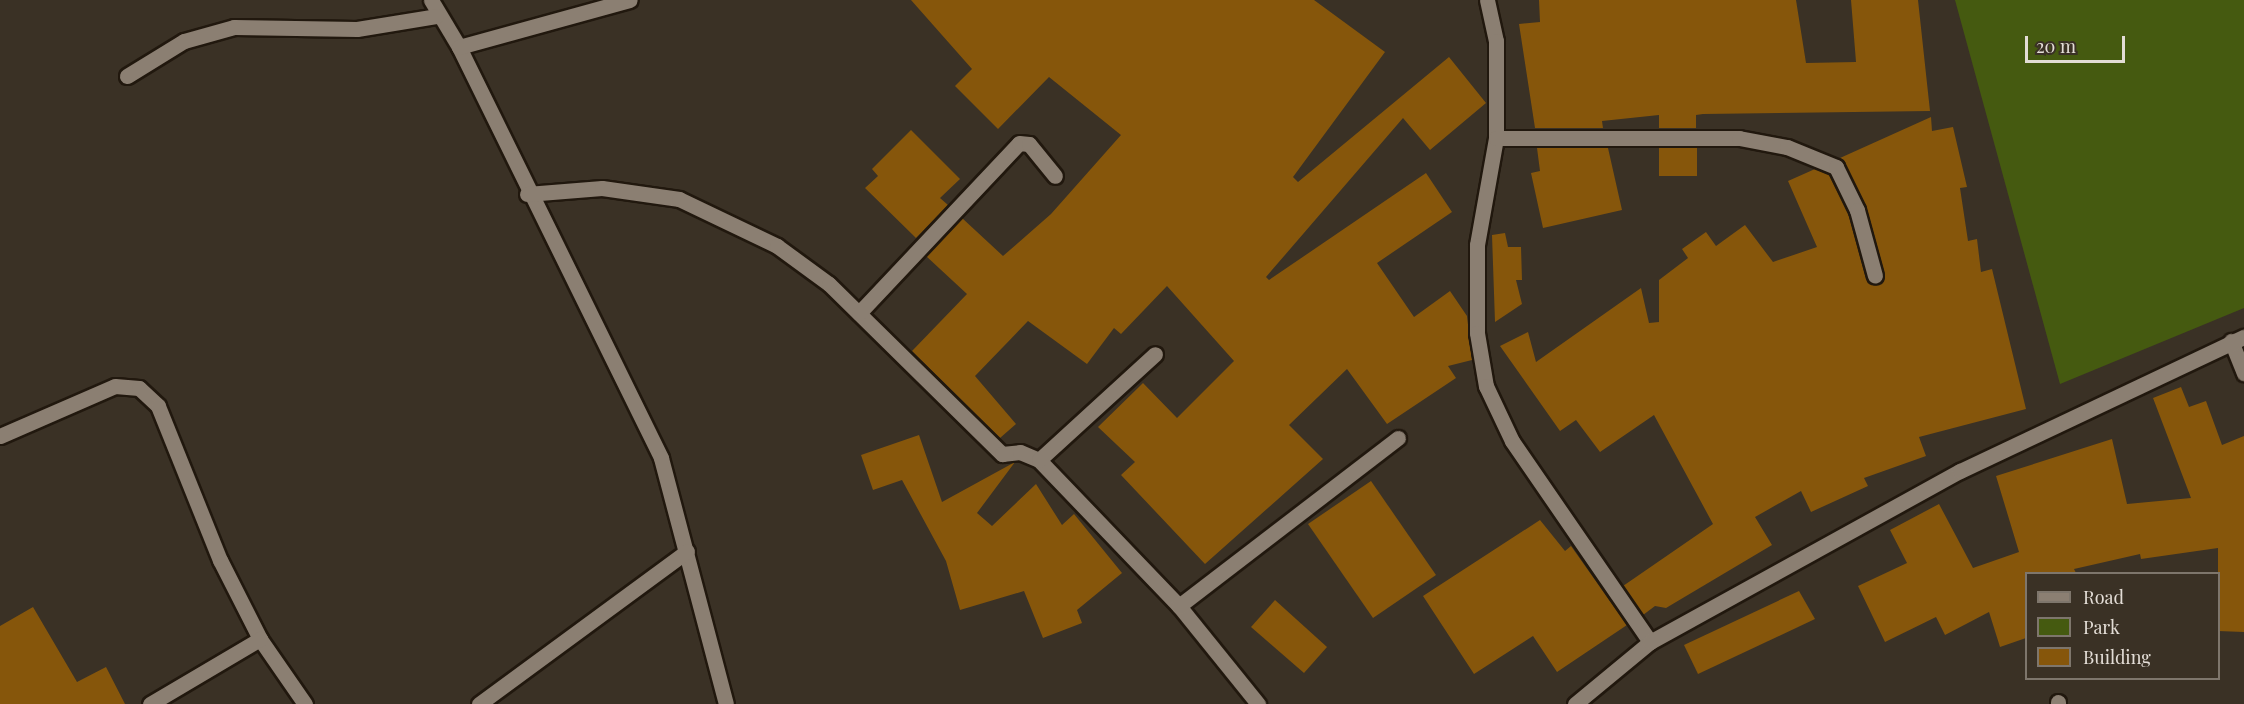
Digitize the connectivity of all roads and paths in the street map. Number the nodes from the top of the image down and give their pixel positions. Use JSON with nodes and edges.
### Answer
{"nodes":[{"id":1,"x":430,"y":0,"type":"edge"},
{"id":2,"x":630,"y":0,"type":"edge"},
{"id":3,"x":1487,"y":0,"type":"edge"},
{"id":4,"x":436,"y":16,"type":"junction"},
{"id":5,"x":459,"y":47,"type":"junction"},
{"id":6,"x":128,"y":76,"type":"dead end"},
{"id":7,"x":1496,"y":138,"type":"junction"},
{"id":8,"x":1055,"y":176,"type":"dead end"},
{"id":9,"x":527,"y":194,"type":"junction"},
{"id":10,"x":1875,"y":276,"type":"dead end"},
{"id":11,"x":859,"y":313,"type":"junction"},
{"id":12,"x":2237,"y":339,"type":"edge"},
{"id":13,"x":1155,"y":354,"type":"dead end"},
{"id":14,"x":2244,"y":373,"type":"edge"},
{"id":15,"x":0,"y":436,"type":"edge"},
{"id":16,"x":1398,"y":438,"type":"dead end"},
{"id":17,"x":1039,"y":459,"type":"junction"},
{"id":18,"x":687,"y":551,"type":"junction"},
{"id":19,"x":1179,"y":606,"type":"junction"},
{"id":20,"x":260,"y":639,"type":"junction"},
{"id":21,"x":1650,"y":642,"type":"junction"},
{"id":22,"x":150,"y":704,"type":"edge"},
{"id":23,"x":305,"y":704,"type":"edge"},
{"id":24,"x":479,"y":704,"type":"edge"},
{"id":25,"x":726,"y":704,"type":"edge"},
{"id":26,"x":1258,"y":704,"type":"edge"},
{"id":27,"x":1575,"y":704,"type":"edge"}],
"edges":[{"from":1,"to":4,"type":"street"},
{"from":2,"to":5,"type":"street"},
{"from":3,"to":7,"type":"street"},
{"from":4,"to":5,"type":"street"},
{"from":4,"to":6,"type":"street"},
{"from":5,"to":9,"type":"street"},
{"from":7,"to":10,"type":"street"},
{"from":7,"to":21,"type":"street"},
{"from":8,"to":11,"type":"street"},
{"from":9,"to":11,"type":"street"},
{"from":9,"to":18,"type":"street"},
{"from":11,"to":17,"type":"street"},
{"from":12,"to":14,"type":"street"},
{"from":12,"to":21,"type":"street"},
{"from":13,"to":17,"type":"street"},
{"from":15,"to":20,"type":"street"},
{"from":16,"to":19,"type":"street"},
{"from":17,"to":19,"type":"street"},
{"from":18,"to":24,"type":"street"},
{"from":18,"to":25,"type":"street"},
{"from":19,"to":26,"type":"street"},
{"from":20,"to":22,"type":"street"},
{"from":20,"to":23,"type":"street"},
{"from":21,"to":27,"type":"street"}]}
